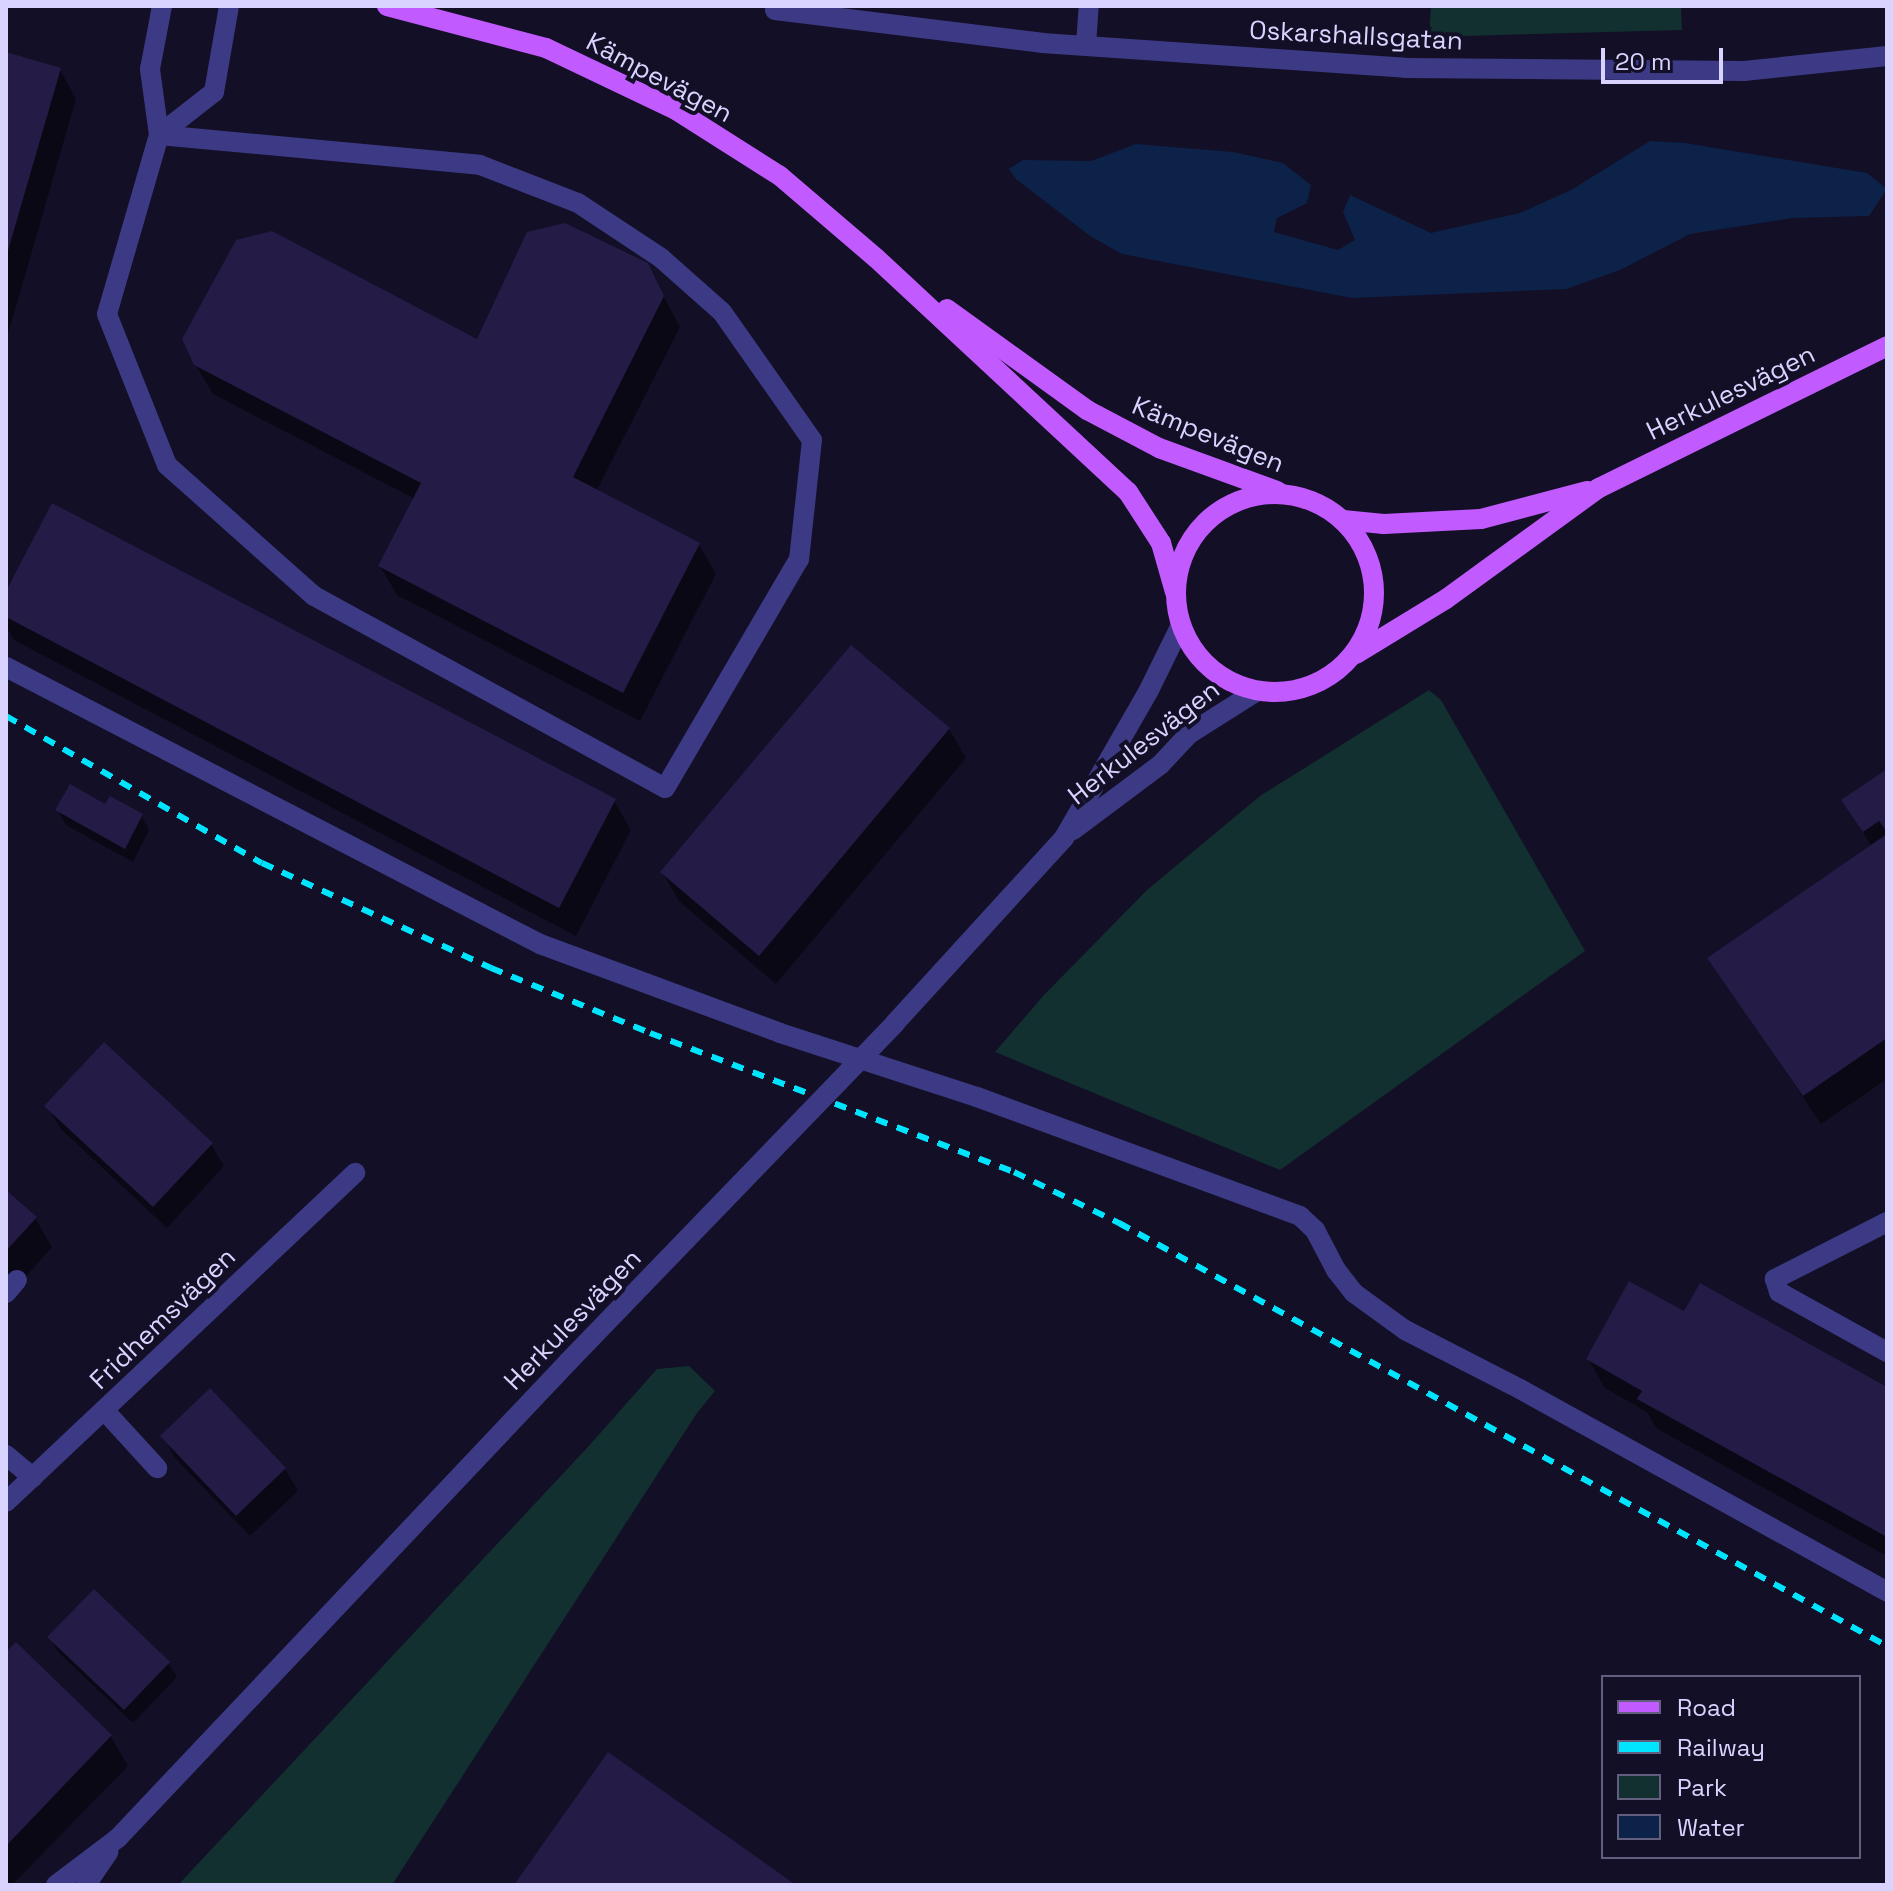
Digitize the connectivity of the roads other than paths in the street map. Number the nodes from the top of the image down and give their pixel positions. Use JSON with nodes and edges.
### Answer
{"nodes":[{"id":1,"x":162,"y":6,"type":"edge"},
{"id":2,"x":229,"y":6,"type":"edge"},
{"id":3,"x":387,"y":6,"type":"edge"},
{"id":4,"x":1089,"y":6,"type":"edge"},
{"id":5,"x":785,"y":10,"type":"edge"},
{"id":6,"x":1086,"y":45,"type":"junction"},
{"id":7,"x":1887,"y":56,"type":"edge"},
{"id":8,"x":159,"y":135,"type":"junction"},
{"id":9,"x":876,"y":258,"type":"junction"},
{"id":10,"x":1887,"y":346,"type":"edge"},
{"id":11,"x":1599,"y":488,"type":"junction"},
{"id":12,"x":1285,"y":494,"type":"junction"},
{"id":13,"x":1343,"y":520,"type":"junction"},
{"id":14,"x":1175,"y":592,"type":"junction"},
{"id":15,"x":1181,"y":625,"type":"junction"},
{"id":16,"x":1351,"y":657,"type":"junction"},
{"id":17,"x":6,"y":667,"type":"edge"},
{"id":18,"x":1257,"y":691,"type":"junction"},
{"id":19,"x":1064,"y":838,"type":"junction"},
{"id":20,"x":355,"y":1173,"type":"dead end"},
{"id":21,"x":1887,"y":1222,"type":"edge"},
{"id":22,"x":1887,"y":1352,"type":"edge"},
{"id":23,"x":104,"y":1410,"type":"junction"},
{"id":24,"x":6,"y":1455,"type":"edge"},
{"id":25,"x":157,"y":1468,"type":"dead end"},
{"id":26,"x":33,"y":1478,"type":"junction"},
{"id":27,"x":6,"y":1502,"type":"edge"},
{"id":28,"x":1887,"y":1592,"type":"edge"},
{"id":29,"x":118,"y":1838,"type":"junction"},
{"id":30,"x":56,"y":1885,"type":"edge"},
{"id":31,"x":86,"y":1885,"type":"edge"}],
"edges":[{"from":1,"to":8,"type":"street"},
{"from":2,"to":8,"type":"street"},
{"from":3,"to":9,"type":"main road","name":"Kämpevägen"},
{"from":4,"to":6,"type":"street"},
{"from":5,"to":6,"type":"street","name":"Oskarshallsgatan"},
{"from":6,"to":7,"type":"street","name":"Oskarshallsgatan"},
{"from":8,"to":8,"type":"street"},
{"from":9,"to":12,"type":"main road","name":"Kämpevägen"},
{"from":9,"to":14,"type":"main road","name":"Kämpevägen"},
{"from":10,"to":11,"type":"main road","name":"Herkulesvägen"},
{"from":11,"to":13,"type":"main road","name":"Herkulesvägen"},
{"from":11,"to":16,"type":"main road","name":"Herkulesvägen"},
{"from":12,"to":13,"type":"main road"},
{"from":12,"to":14,"type":"main road"},
{"from":13,"to":16,"type":"main road"},
{"from":14,"to":15,"type":"main road"},
{"from":15,"to":18,"type":"main road"},
{"from":15,"to":19,"type":"street","name":"Herkulesvägen"},
{"from":16,"to":18,"type":"main road"},
{"from":17,"to":28,"type":"street"},
{"from":18,"to":19,"type":"street","name":"Herkulesvägen"},
{"from":19,"to":29,"type":"street","name":"Herkulesvägen","bridge":true},
{"from":20,"to":23,"type":"street","name":"Fridhemsvägen"},
{"from":21,"to":22,"type":"street"},
{"from":23,"to":25,"type":"street"},
{"from":23,"to":26,"type":"street","name":"Fridhemsvägen"},
{"from":24,"to":26,"type":"street"},
{"from":26,"to":27,"type":"street","name":"Fridhemsvägen"},
{"from":29,"to":30,"type":"street","name":"Herkulesvägen"},
{"from":29,"to":31,"type":"street","name":"Herkulesvägen"}]}
